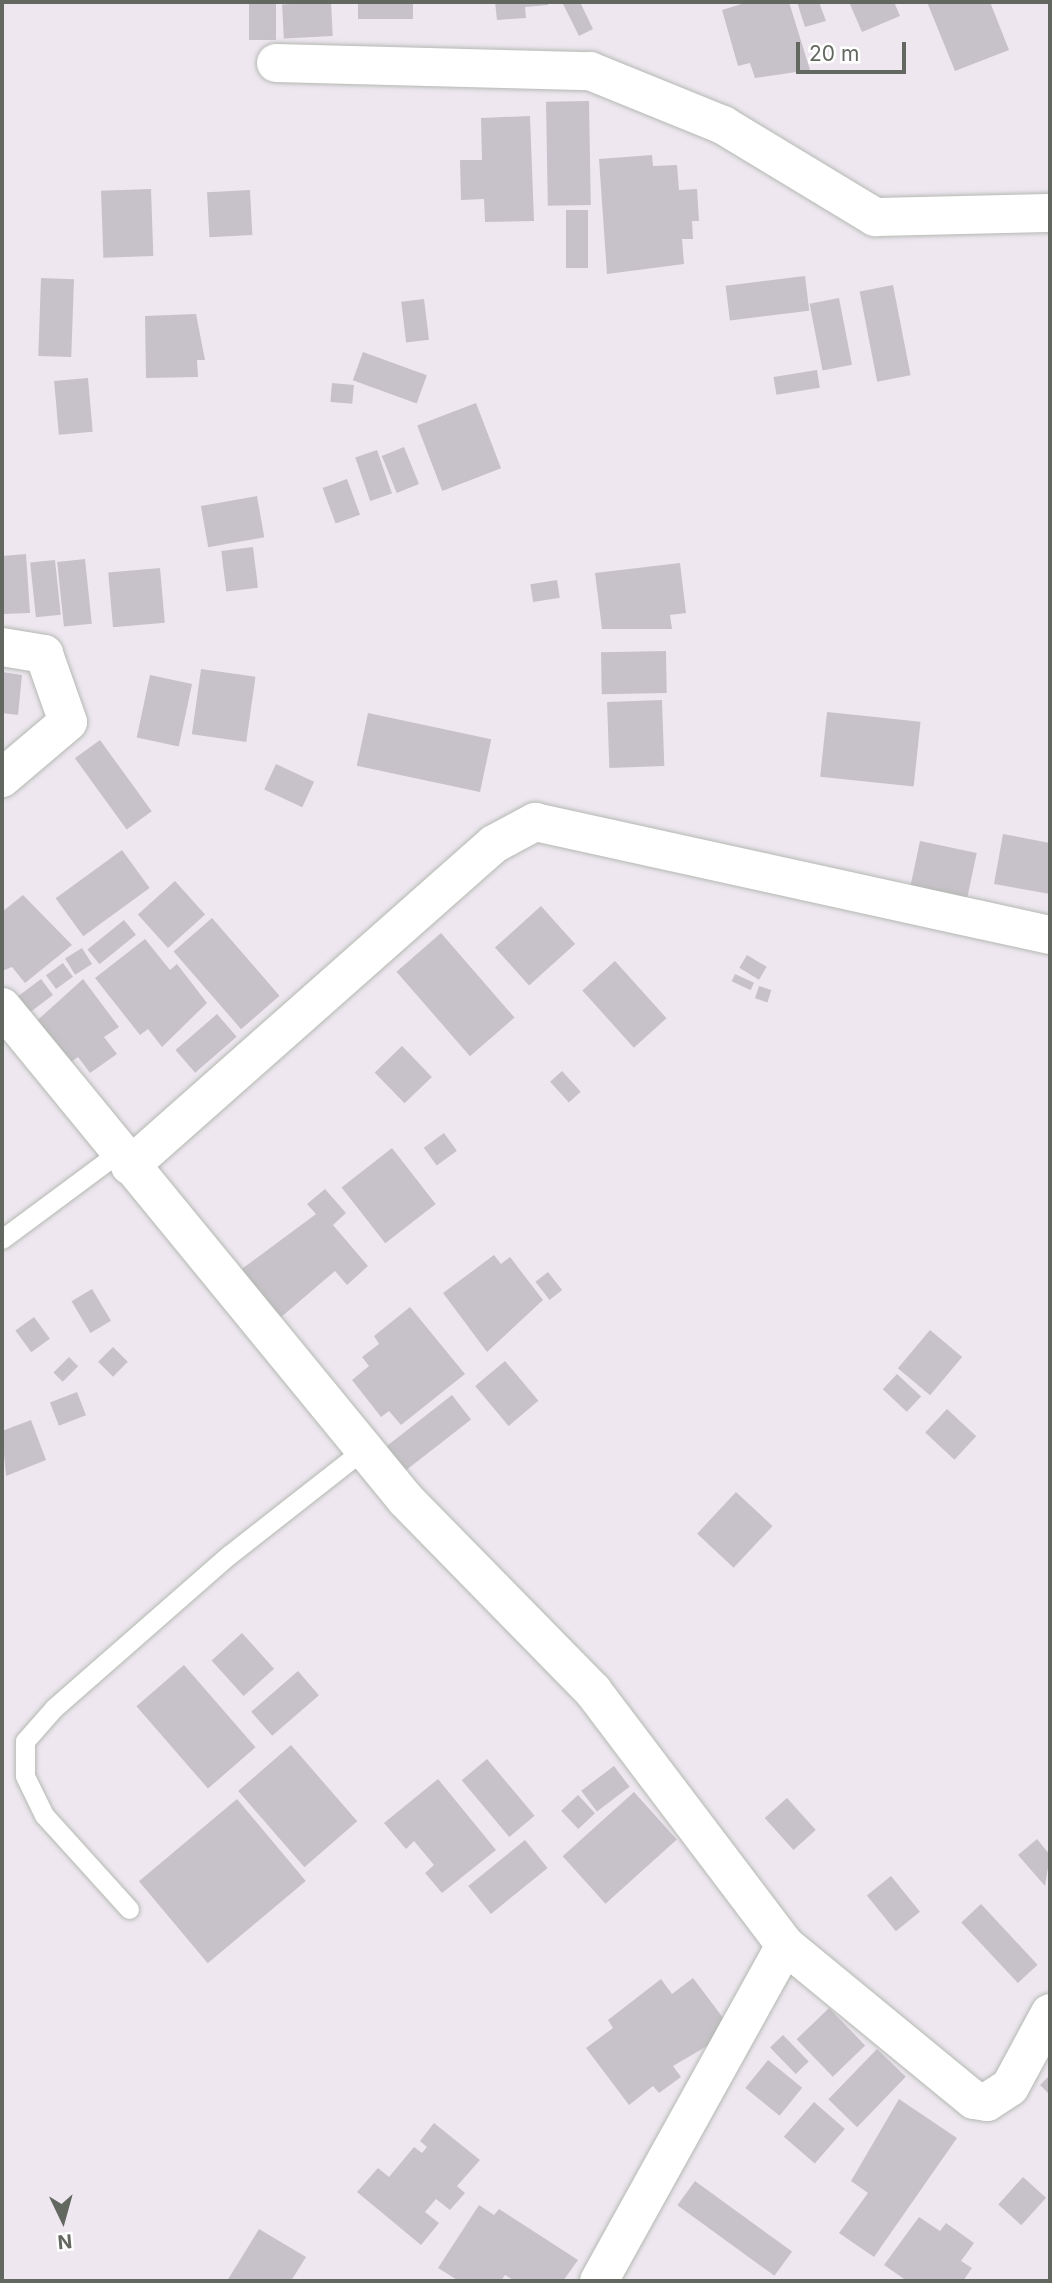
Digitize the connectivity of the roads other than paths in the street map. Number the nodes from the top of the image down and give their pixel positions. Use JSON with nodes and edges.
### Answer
{"nodes":[{"id":1,"x":276,"y":63,"type":"dead end"},
{"id":2,"x":1050,"y":212,"type":"edge"},
{"id":3,"x":2,"y":647,"type":"edge"},
{"id":4,"x":2,"y":778,"type":"edge"},
{"id":5,"x":1050,"y":935,"type":"edge"},
{"id":6,"x":2,"y":1007,"type":"edge"},
{"id":7,"x":125,"y":1159,"type":"junction"},
{"id":8,"x":2,"y":1239,"type":"edge"},
{"id":9,"x":363,"y":1450,"type":"junction"},
{"id":10,"x":129,"y":1909,"type":"dead end"},
{"id":11,"x":785,"y":1945,"type":"junction"},
{"id":12,"x":1050,"y":2012,"type":"edge"},
{"id":13,"x":599,"y":2281,"type":"edge"}],
"edges":[{"from":1,"to":2,"type":"street"},
{"from":3,"to":4,"type":"street"},
{"from":5,"to":7,"type":"street"},
{"from":6,"to":7,"type":"street"},
{"from":7,"to":8,"type":"lane"},
{"from":7,"to":9,"type":"street"},
{"from":9,"to":10,"type":"lane"},
{"from":9,"to":11,"type":"street"},
{"from":11,"to":12,"type":"street"},
{"from":11,"to":13,"type":"street"}]}
